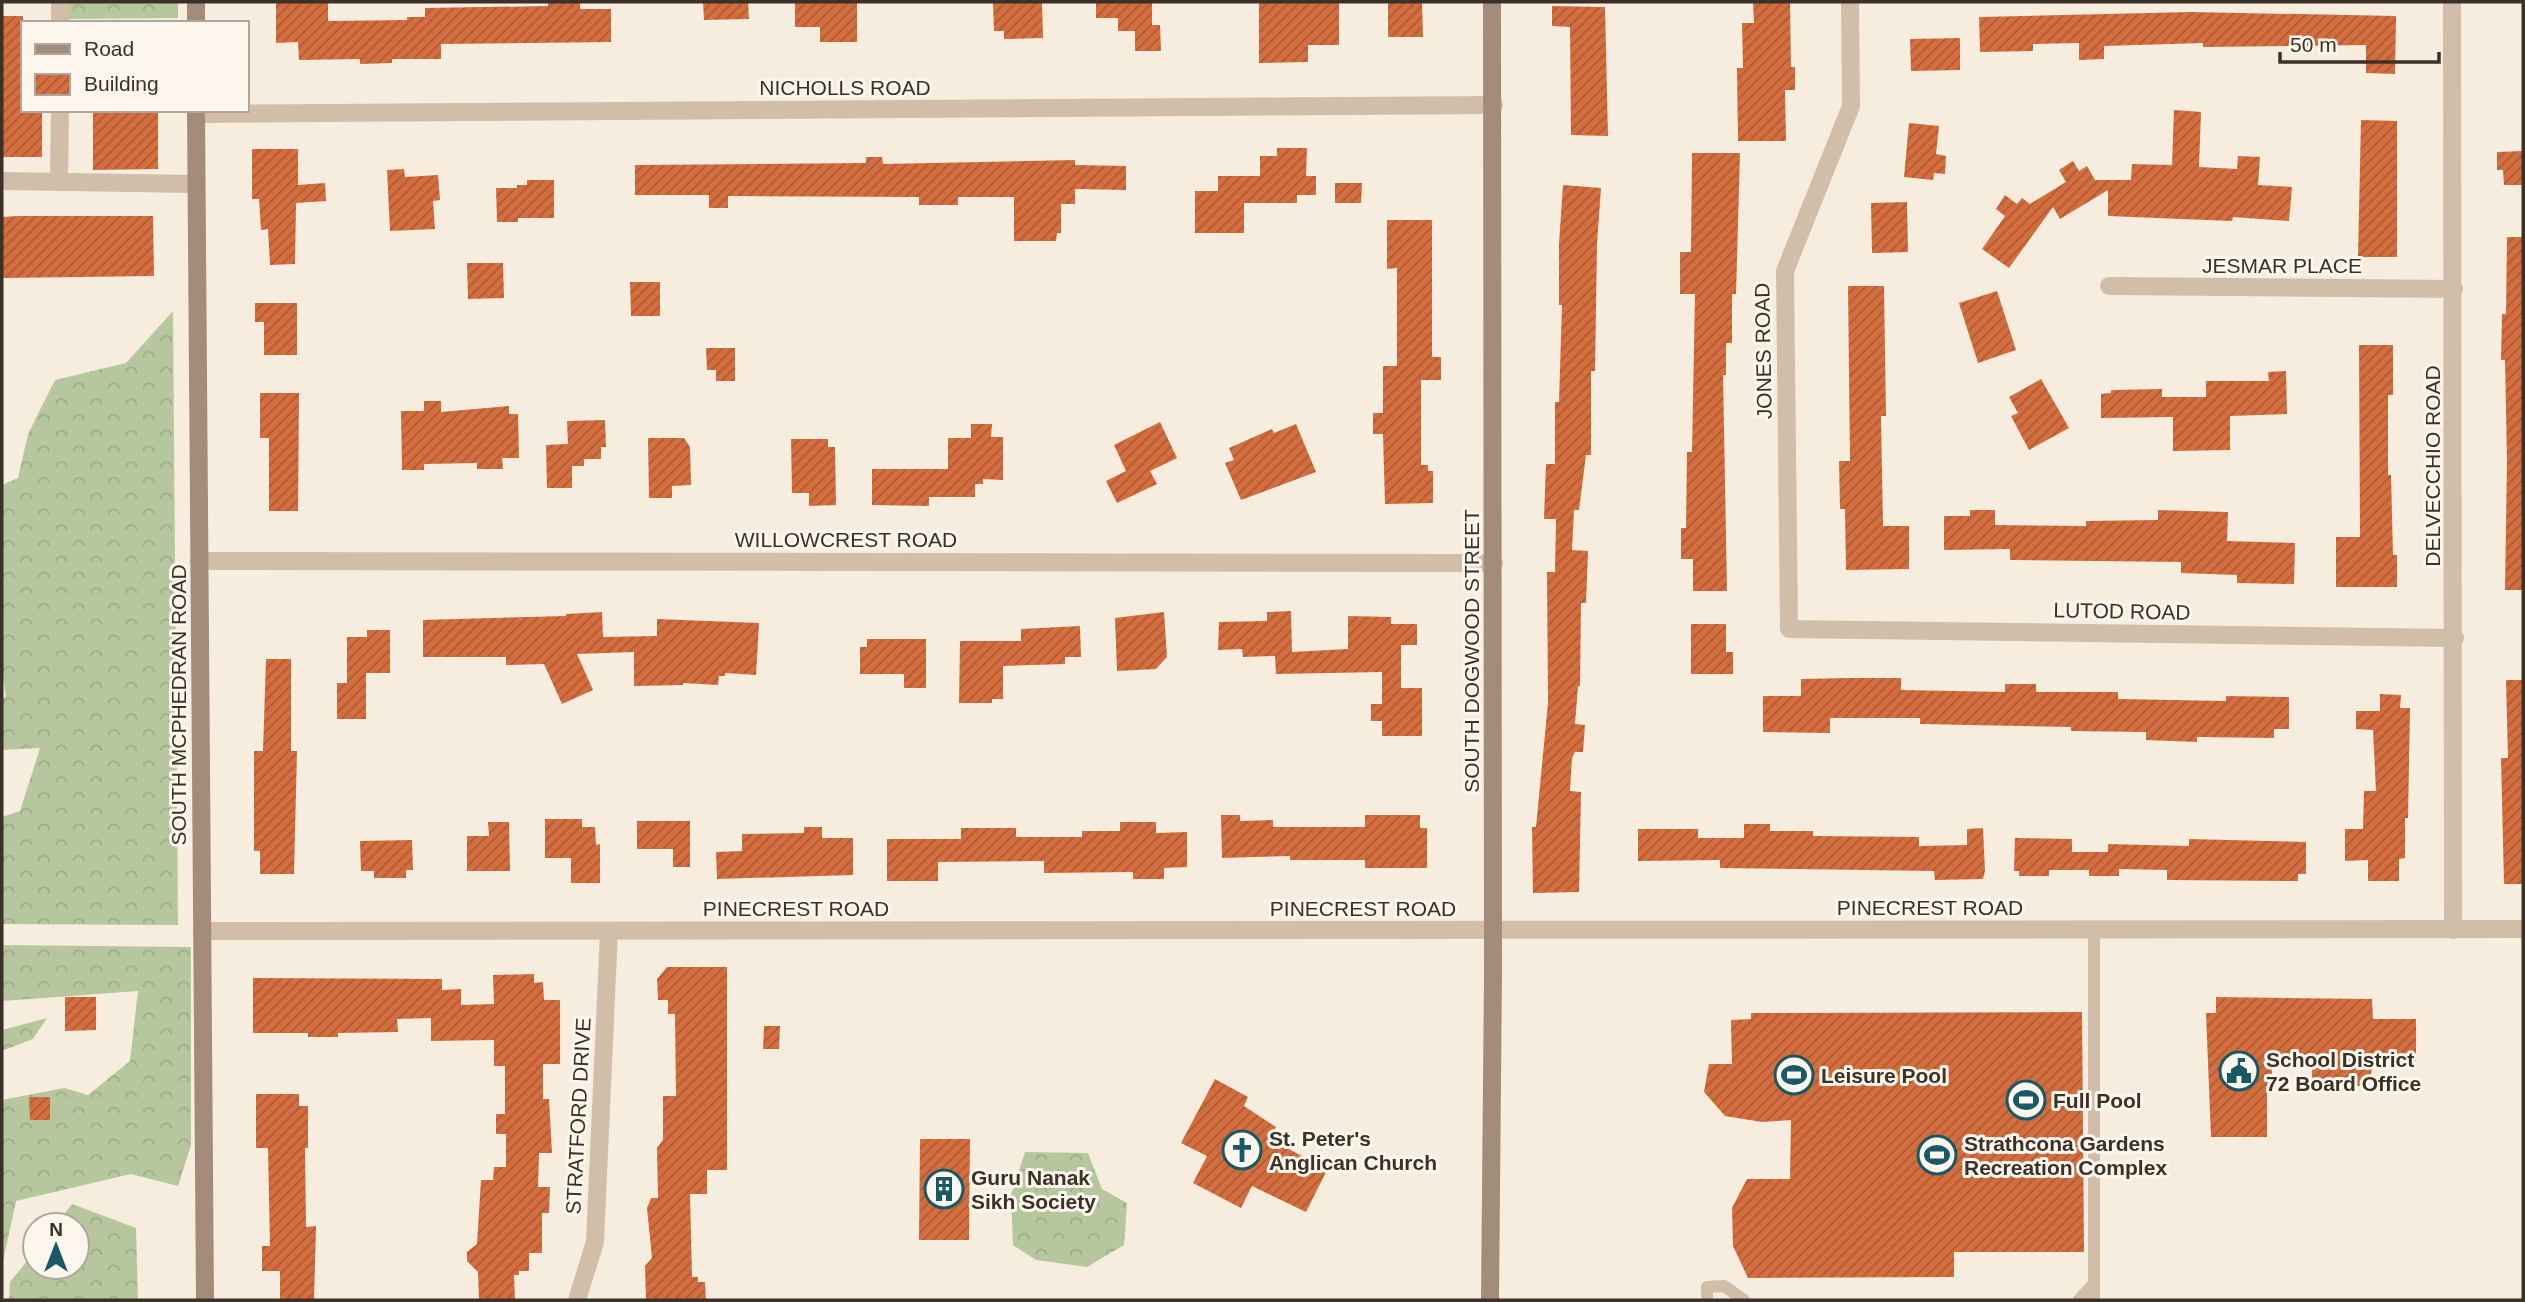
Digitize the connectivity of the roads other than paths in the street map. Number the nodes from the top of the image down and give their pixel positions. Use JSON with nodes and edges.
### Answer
{"nodes":[{"id":1,"x":60,"y":2,"type":"edge"},
{"id":2,"x":196,"y":2,"type":"edge"},
{"id":3,"x":1492,"y":2,"type":"edge"},
{"id":4,"x":1850,"y":2,"type":"edge"},
{"id":5,"x":2452,"y":2,"type":"edge"},
{"id":6,"x":60,"y":21,"type":"edge"},
{"id":7,"x":196,"y":21,"type":"edge"},
{"id":8,"x":1494,"y":105,"type":"junction"},
{"id":9,"x":60,"y":112,"type":"edge"},
{"id":10,"x":195,"y":112,"type":"edge"},
{"id":11,"x":248,"y":112,"type":"edge"},
{"id":12,"x":2,"y":181,"type":"edge"},
{"id":13,"x":59,"y":183,"type":"junction"},
{"id":14,"x":196,"y":184,"type":"junction"},
{"id":15,"x":2109,"y":286,"type":"dead end"},
{"id":16,"x":2454,"y":289,"type":"junction"},
{"id":17,"x":199,"y":561,"type":"junction"},
{"id":18,"x":1494,"y":563,"type":"junction"},
{"id":19,"x":1789,"y":629,"type":"joint"},
{"id":20,"x":2455,"y":638,"type":"junction"},
{"id":21,"x":2523,"y":929,"type":"edge"},
{"id":22,"x":1493,"y":930,"type":"junction"},
{"id":23,"x":2094,"y":930,"type":"junction"},
{"id":24,"x":2453,"y":930,"type":"junction"},
{"id":25,"x":202,"y":931,"type":"junction"},
{"id":26,"x":609,"y":931,"type":"junction"},
{"id":27,"x":2094,"y":1283,"type":"junction"},
{"id":28,"x":205,"y":1300,"type":"edge"},
{"id":29,"x":577,"y":1300,"type":"edge"},
{"id":30,"x":1490,"y":1300,"type":"edge"},
{"id":31,"x":1707,"y":1300,"type":"edge"},
{"id":32,"x":1744,"y":1300,"type":"edge"},
{"id":33,"x":2079,"y":1300,"type":"edge"},
{"id":34,"x":2094,"y":1300,"type":"edge"}],
"edges":[{"from":1,"to":6,"type":"street"},
{"from":2,"to":7,"type":"main road"},
{"from":3,"to":8,"type":"main road","name":"SOUTH DOGWOOD STREET"},
{"from":4,"to":19,"type":"street","name":"JONES ROAD"},
{"from":5,"to":16,"type":"street","name":"DELVECCHIO ROAD"},
{"from":8,"to":11,"type":"street","name":"NICHOLLS ROAD"},
{"from":8,"to":18,"type":"main road","name":"SOUTH DOGWOOD STREET"},
{"from":9,"to":13,"type":"street"},
{"from":10,"to":14,"type":"main road","name":"SOUTH MCPHEDRAN ROAD"},
{"from":12,"to":13,"type":"street"},
{"from":13,"to":14,"type":"street"},
{"from":14,"to":17,"type":"main road","name":"SOUTH MCPHEDRAN ROAD"},
{"from":15,"to":16,"type":"street","name":"JESMAR PLACE"},
{"from":16,"to":20,"type":"street","name":"DELVECCHIO ROAD"},
{"from":17,"to":18,"type":"street","name":"WILLOWCREST ROAD"},
{"from":17,"to":25,"type":"main road","name":"SOUTH MCPHEDRAN ROAD"},
{"from":18,"to":22,"type":"main road","name":"SOUTH DOGWOOD STREET"},
{"from":19,"to":20,"type":"street","name":"LUTOD ROAD"},
{"from":20,"to":24,"type":"street","name":"DELVECCHIO ROAD"},
{"from":21,"to":24,"type":"street","name":"PINECREST ROAD"},
{"from":22,"to":23,"type":"street","name":"PINECREST ROAD"},
{"from":22,"to":26,"type":"street","name":"PINECREST ROAD"},
{"from":22,"to":30,"type":"main road","name":"SOUTH DOGWOOD STREET"},
{"from":23,"to":24,"type":"street","name":"PINECREST ROAD"},
{"from":23,"to":27,"type":"lane"},
{"from":25,"to":26,"type":"street","name":"PINECREST ROAD"},
{"from":25,"to":28,"type":"main road","name":"SOUTH MCPHEDRAN ROAD"},
{"from":26,"to":29,"type":"street","name":"STRATFORD DRIVE"},
{"from":27,"to":33,"type":"lane"},
{"from":27,"to":34,"type":"lane"},
{"from":31,"to":32,"type":"lane"}]}
